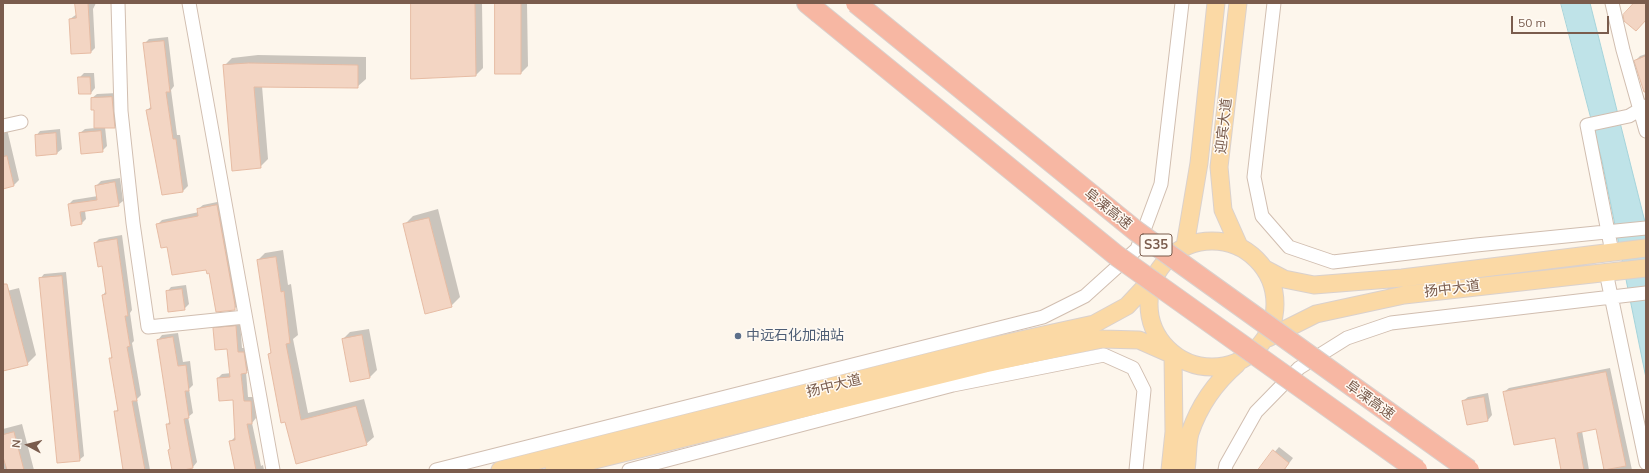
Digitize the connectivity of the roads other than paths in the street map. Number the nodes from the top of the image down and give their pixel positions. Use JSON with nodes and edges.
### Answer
{"nodes":[{"id":1,"x":118,"y":3,"type":"edge"},
{"id":2,"x":189,"y":3,"type":"edge"},
{"id":3,"x":856,"y":3,"type":"edge"},
{"id":4,"x":1182,"y":3,"type":"edge"},
{"id":5,"x":1216,"y":3,"type":"edge"},
{"id":6,"x":1238,"y":3,"type":"edge"},
{"id":7,"x":1274,"y":3,"type":"edge"},
{"id":8,"x":1612,"y":3,"type":"edge"},
{"id":9,"x":812,"y":8,"type":"edge"},
{"id":10,"x":1638,"y":111,"type":"edge"},
{"id":11,"x":20,"y":122,"type":"dead end"},
{"id":12,"x":3,"y":126,"type":"edge"},
{"id":13,"x":1646,"y":131,"type":"edge"},
{"id":14,"x":1646,"y":228,"type":"edge"},
{"id":15,"x":1608,"y":232,"type":"junction"},
{"id":16,"x":1185,"y":246,"type":"junction"},
{"id":17,"x":1239,"y":246,"type":"junction"},
{"id":18,"x":1646,"y":248,"type":"edge"},
{"id":19,"x":1615,"y":252,"type":"junction"},
{"id":20,"x":1646,"y":268,"type":"edge"},
{"id":21,"x":1265,"y":269,"type":"junction"},
{"id":22,"x":1606,"y":272,"type":"junction"},
{"id":23,"x":1154,"y":276,"type":"junction"},
{"id":24,"x":1646,"y":293,"type":"edge"},
{"id":25,"x":1611,"y":296,"type":"junction"},
{"id":26,"x":245,"y":317,"type":"junction"},
{"id":27,"x":1265,"y":340,"type":"junction"},
{"id":28,"x":1173,"y":355,"type":"junction"},
{"id":29,"x":1238,"y":362,"type":"junction"},
{"id":30,"x":1646,"y":463,"type":"edge"},
{"id":31,"x":273,"y":470,"type":"edge"},
{"id":32,"x":436,"y":470,"type":"edge"},
{"id":33,"x":500,"y":470,"type":"edge"},
{"id":34,"x":554,"y":470,"type":"edge"},
{"id":35,"x":629,"y":470,"type":"edge"},
{"id":36,"x":1136,"y":470,"type":"edge"},
{"id":37,"x":1170,"y":470,"type":"edge"},
{"id":38,"x":1186,"y":470,"type":"edge"},
{"id":39,"x":1225,"y":470,"type":"edge"},
{"id":40,"x":1417,"y":470,"type":"edge"},
{"id":41,"x":1469,"y":470,"type":"edge"}],
"edges":[{"from":1,"to":26,"type":"street"},
{"from":2,"to":26,"type":"street"},
{"from":3,"to":41,"type":"highway","name":"阜溧高速","number":"S35","bridge":true},
{"from":4,"to":32,"type":"street"},
{"from":5,"to":16,"type":"main road","name":"迎宾大道"},
{"from":6,"to":17,"type":"main road","name":"迎宾大道"},
{"from":7,"to":15,"type":"street"},
{"from":8,"to":10,"type":"street"},
{"from":9,"to":40,"type":"highway","number":"S35","bridge":true},
{"from":10,"to":13,"type":"street"},
{"from":10,"to":15,"type":"street"},
{"from":11,"to":12,"type":"street"},
{"from":14,"to":15,"type":"street"},
{"from":15,"to":19,"type":"street"},
{"from":16,"to":17,"type":"main road"},
{"from":16,"to":23,"type":"main road"},
{"from":17,"to":21,"type":"main road"},
{"from":18,"to":19,"type":"main road","name":"扬中大道"},
{"from":19,"to":21,"type":"main road","name":"扬中大道"},
{"from":20,"to":22,"type":"main road","name":"扬中大道"},
{"from":21,"to":27,"type":"main road"},
{"from":22,"to":25,"type":"street"},
{"from":22,"to":27,"type":"main road","name":"扬中大道"},
{"from":23,"to":28,"type":"main road"},
{"from":23,"to":33,"type":"main road","name":"扬中大道"},
{"from":24,"to":25,"type":"street"},
{"from":25,"to":30,"type":"street"},
{"from":25,"to":39,"type":"street"},
{"from":26,"to":31,"type":"street"},
{"from":27,"to":29,"type":"main road"},
{"from":28,"to":29,"type":"main road"},
{"from":28,"to":34,"type":"main road","name":"扬中大道"},
{"from":28,"to":37,"type":"main road"},
{"from":29,"to":38,"type":"main road"},
{"from":35,"to":36,"type":"street"}]}
